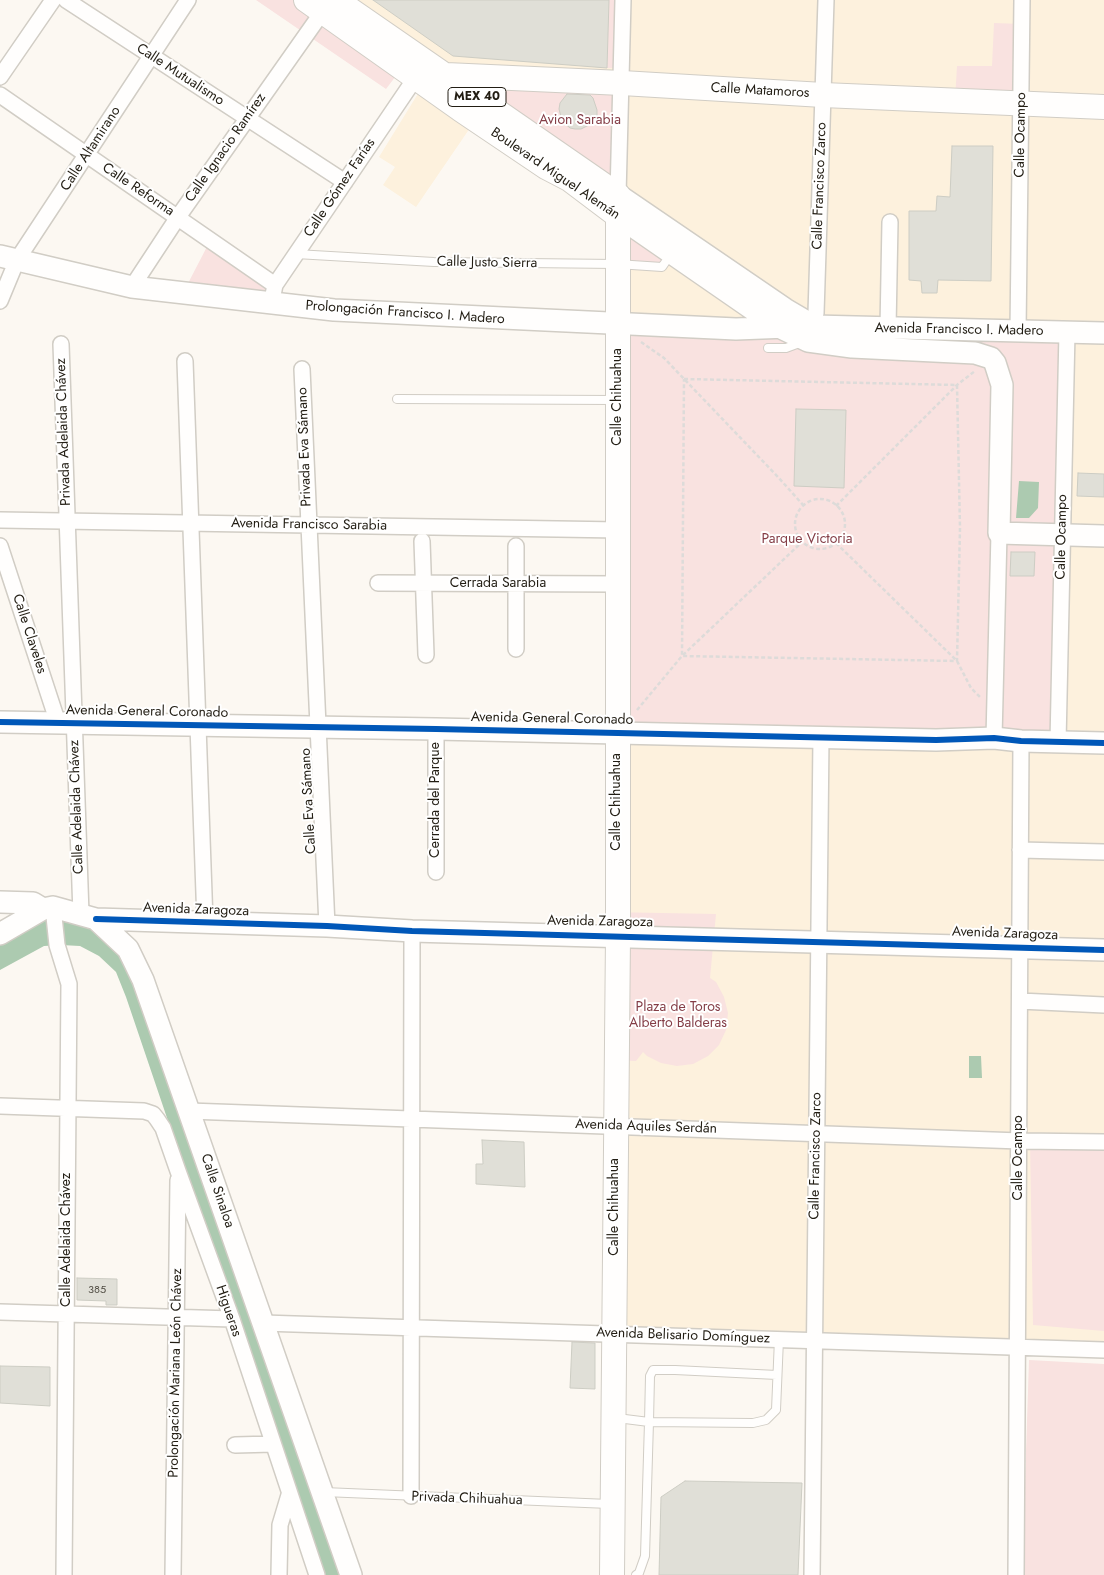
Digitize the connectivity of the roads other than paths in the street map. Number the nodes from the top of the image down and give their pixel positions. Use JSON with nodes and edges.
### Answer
{"nodes":[{"id":1,"x":53,"y":0,"type":"edge"},
{"id":2,"x":66,"y":0,"type":"edge"},
{"id":3,"x":188,"y":0,"type":"edge"},
{"id":4,"x":623,"y":0,"type":"edge"},
{"id":5,"x":826,"y":0,"type":"edge"},
{"id":6,"x":1022,"y":0,"type":"edge"},
{"id":7,"x":322,"y":4,"type":"edge"},
{"id":8,"x":151,"y":57,"type":"junction"},
{"id":9,"x":446,"y":75,"type":"junction"},
{"id":10,"x":0,"y":77,"type":"edge"},
{"id":11,"x":416,"y":77,"type":"junction"},
{"id":12,"x":622,"y":83,"type":"junction"},
{"id":13,"x":0,"y":95,"type":"edge"},
{"id":14,"x":823,"y":95,"type":"junction"},
{"id":15,"x":1021,"y":104,"type":"junction"},
{"id":16,"x":1104,"y":107,"type":"edge"},
{"id":17,"x":247,"y":119,"type":"junction"},
{"id":18,"x":87,"y":155,"type":"junction"},
{"id":19,"x":569,"y":179,"type":"junction"},
{"id":20,"x":345,"y":182,"type":"junction"},
{"id":21,"x":618,"y":206,"type":"junction"},
{"id":22,"x":178,"y":218,"type":"junction"},
{"id":23,"x":890,"y":222,"type":"dead end"},
{"id":24,"x":671,"y":253,"type":"junction"},
{"id":25,"x":296,"y":254,"type":"junction"},
{"id":26,"x":9,"y":258,"type":"edge"},
{"id":27,"x":617,"y":259,"type":"junction"},
{"id":28,"x":132,"y":286,"type":"junction"},
{"id":29,"x":273,"y":294,"type":"junction"},
{"id":30,"x":0,"y":301,"type":"edge"},
{"id":31,"x":617,"y":325,"type":"junction"},
{"id":32,"x":777,"y":326,"type":"junction"},
{"id":33,"x":888,"y":328,"type":"junction"},
{"id":34,"x":1018,"y":331,"type":"junction"},
{"id":35,"x":1068,"y":332,"type":"junction"},
{"id":36,"x":1104,"y":333,"type":"edge"},
{"id":37,"x":811,"y":334,"type":"junction"},
{"id":38,"x":61,"y":344,"type":"dead end"},
{"id":39,"x":768,"y":348,"type":"dead end"},
{"id":40,"x":184,"y":361,"type":"dead end"},
{"id":41,"x":302,"y":369,"type":"dead end"},
{"id":42,"x":397,"y":399,"type":"dead end"},
{"id":43,"x":618,"y":400,"type":"junction"},
{"id":44,"x":0,"y":520,"type":"edge"},
{"id":45,"x":67,"y":521,"type":"junction"},
{"id":46,"x":190,"y":523,"type":"junction"},
{"id":47,"x":309,"y":525,"type":"junction"},
{"id":48,"x":619,"y":530,"type":"junction"},
{"id":49,"x":999,"y":533,"type":"junction"},
{"id":50,"x":1062,"y":535,"type":"junction"},
{"id":51,"x":1104,"y":536,"type":"edge"},
{"id":52,"x":422,"y":541,"type":"dead end"},
{"id":53,"x":0,"y":546,"type":"edge"},
{"id":54,"x":516,"y":546,"type":"dead end"},
{"id":55,"x":378,"y":583,"type":"dead end"},
{"id":56,"x":423,"y":584,"type":"junction"},
{"id":57,"x":516,"y":584,"type":"junction"},
{"id":58,"x":618,"y":584,"type":"junction"},
{"id":59,"x":516,"y":649,"type":"dead end"},
{"id":60,"x":426,"y":655,"type":"dead end"},
{"id":61,"x":0,"y":722,"type":"edge"},
{"id":62,"x":66,"y":723,"type":"junction"},
{"id":63,"x":197,"y":725,"type":"junction"},
{"id":64,"x":318,"y":727,"type":"junction"},
{"id":65,"x":436,"y":728,"type":"junction"},
{"id":66,"x":617,"y":733,"type":"junction"},
{"id":67,"x":821,"y":737,"type":"junction"},
{"id":68,"x":994,"y":738,"type":"junction"},
{"id":69,"x":1021,"y":742,"type":"junction"},
{"id":70,"x":1058,"y":742,"type":"junction"},
{"id":71,"x":1104,"y":743,"type":"edge"},
{"id":72,"x":1020,"y":850,"type":"junction"},
{"id":73,"x":1104,"y":852,"type":"edge"},
{"id":74,"x":436,"y":872,"type":"dead end"},
{"id":75,"x":0,"y":902,"type":"edge"},
{"id":76,"x":50,"y":911,"type":"junction"},
{"id":77,"x":89,"y":916,"type":"junction"},
{"id":78,"x":204,"y":922,"type":"junction"},
{"id":79,"x":327,"y":926,"type":"junction"},
{"id":80,"x":412,"y":931,"type":"junction"},
{"id":81,"x":0,"y":934,"type":"edge"},
{"id":82,"x":618,"y":935,"type":"junction"},
{"id":83,"x":819,"y":941,"type":"junction"},
{"id":84,"x":1020,"y":947,"type":"junction"},
{"id":85,"x":1104,"y":950,"type":"edge"},
{"id":86,"x":1020,"y":1001,"type":"junction"},
{"id":87,"x":1104,"y":1005,"type":"edge"},
{"id":88,"x":0,"y":1106,"type":"edge"},
{"id":89,"x":68,"y":1108,"type":"junction"},
{"id":90,"x":188,"y":1111,"type":"junction"},
{"id":91,"x":411,"y":1119,"type":"junction"},
{"id":92,"x":616,"y":1126,"type":"junction"},
{"id":93,"x":817,"y":1134,"type":"junction"},
{"id":94,"x":1020,"y":1141,"type":"junction"},
{"id":95,"x":1104,"y":1142,"type":"edge"},
{"id":96,"x":178,"y":1171,"type":"junction"},
{"id":97,"x":0,"y":1312,"type":"edge"},
{"id":98,"x":66,"y":1314,"type":"junction"},
{"id":99,"x":177,"y":1318,"type":"junction"},
{"id":100,"x":232,"y":1319,"type":"junction"},
{"id":101,"x":263,"y":1323,"type":"junction"},
{"id":102,"x":411,"y":1328,"type":"junction"},
{"id":103,"x":614,"y":1334,"type":"junction"},
{"id":104,"x":778,"y":1339,"type":"junction"},
{"id":105,"x":815,"y":1340,"type":"junction"},
{"id":106,"x":1017,"y":1347,"type":"junction"},
{"id":107,"x":1104,"y":1350,"type":"edge"},
{"id":108,"x":777,"y":1376,"type":"junction"},
{"id":109,"x":613,"y":1418,"type":"junction"},
{"id":110,"x":649,"y":1422,"type":"junction"},
{"id":111,"x":235,"y":1444,"type":"dead end"},
{"id":112,"x":273,"y":1444,"type":"junction"},
{"id":113,"x":322,"y":1492,"type":"junction"},
{"id":114,"x":289,"y":1495,"type":"junction"},
{"id":115,"x":411,"y":1496,"type":"junction"},
{"id":116,"x":613,"y":1504,"type":"junction"},
{"id":117,"x":64,"y":1575,"type":"edge"},
{"id":118,"x":173,"y":1575,"type":"edge"},
{"id":119,"x":280,"y":1575,"type":"edge"},
{"id":120,"x":317,"y":1575,"type":"edge"},
{"id":121,"x":351,"y":1575,"type":"edge"},
{"id":122,"x":612,"y":1575,"type":"edge"},
{"id":123,"x":636,"y":1575,"type":"edge"},
{"id":124,"x":812,"y":1575,"type":"edge"},
{"id":125,"x":1016,"y":1575,"type":"edge"}],
"edges":[{"from":1,"to":10,"type":"street"},
{"from":2,"to":8,"type":"street","name":"Calle Mutualismo"},
{"from":3,"to":8,"type":"street","name":"Calle Altamirano"},
{"from":4,"to":12,"type":"street","name":"Calle Chihuahua"},
{"from":5,"to":14,"type":"street","name":"Calle Francisco Zarco"},
{"from":6,"to":15,"type":"street","name":"Calle Ocampo"},
{"from":7,"to":9,"type":"main road","name":"Boulevard Miguel Alemán","number":"MEX 40"},
{"from":7,"to":11,"type":"main road","name":"Boulevard Miguel Alemán","number":"MEX 40"},
{"from":7,"to":17,"type":"street","name":"Calle Ignacio Ramírez"},
{"from":8,"to":17,"type":"street","name":"Calle Mutualismo"},
{"from":8,"to":18,"type":"street","name":"Calle Altamirano"},
{"from":9,"to":11,"type":"main road","name":"Calle Matamoros"},
{"from":9,"to":12,"type":"main road","name":"Calle Matamoros"},
{"from":9,"to":21,"type":"main road","name":"Boulevard Miguel Alemán","number":"MEX 40"},
{"from":11,"to":19,"type":"main road","name":"Boulevard Miguel Alemán","number":"MEX 40"},
{"from":11,"to":20,"type":"street","name":"Calle Gómez Farías"},
{"from":12,"to":14,"type":"main road","name":"Calle Matamoros"},
{"from":12,"to":21,"type":"street","name":"Calle Chihuahua"},
{"from":13,"to":18,"type":"street","name":"Calle Reforma"},
{"from":14,"to":15,"type":"main road","name":"Calle Matamoros"},
{"from":14,"to":37,"type":"street","name":"Calle Francisco Zarco"},
{"from":15,"to":16,"type":"main road","name":"Calle Matamoros"},
{"from":15,"to":34,"type":"street","name":"Calle Ocampo"},
{"from":17,"to":20,"type":"street","name":"Calle Mutualismo"},
{"from":17,"to":22,"type":"street","name":"Calle Ignacio Ramírez"},
{"from":18,"to":22,"type":"street","name":"Calle Reforma"},
{"from":18,"to":26,"type":"street","name":"Calle Altamirano"},
{"from":19,"to":21,"type":"main road","name":"Boulevard Miguel Alemán","number":"MEX 40"},
{"from":19,"to":27,"type":"main road"},
{"from":20,"to":25,"type":"street","name":"Calle Gómez Farías"},
{"from":21,"to":24,"type":"street","name":"Boulevard Miguel Alemán","number":"MEX 40"},
{"from":21,"to":27,"type":"main road","name":"Calle Chihuahua"},
{"from":21,"to":37,"type":"street","name":"Boulevard Miguel Alemán","number":"MEX 40"},
{"from":22,"to":28,"type":"street","name":"Calle Ignacio Ramírez"},
{"from":22,"to":29,"type":"street","name":"Calle Reforma"},
{"from":23,"to":33,"type":"street"},
{"from":24,"to":27,"type":"lane","name":"Calle Justo Sierra"},
{"from":24,"to":32,"type":"street","name":"Boulevard Miguel Alemán","number":"MEX 40"},
{"from":25,"to":27,"type":"lane","name":"Calle Justo Sierra"},
{"from":25,"to":29,"type":"street","name":"Calle Gómez Farías"},
{"from":26,"to":28,"type":"street","name":"Prolongación Francisco I. Madero"},
{"from":26,"to":30,"type":"street","name":"Calle Altamirano"},
{"from":27,"to":31,"type":"main road","name":"Calle Chihuahua"},
{"from":28,"to":29,"type":"street","name":"Prolongación Francisco I. Madero"},
{"from":29,"to":31,"type":"street","name":"Prolongación Francisco I. Madero"},
{"from":31,"to":32,"type":"street","name":"Prolongación Francisco I. Madero"},
{"from":31,"to":43,"type":"main road","name":"Calle Chihuahua"},
{"from":32,"to":37,"type":"street","name":"Boulevard Miguel Alemán","number":"MEX 40"},
{"from":33,"to":34,"type":"street","name":"Avenida Francisco I. Madero","number":"MEX 40"},
{"from":33,"to":37,"type":"street","name":"Avenida Francisco I. Madero","number":"MEX 40"},
{"from":34,"to":35,"type":"street","name":"Avenida Francisco I. Madero","number":"MEX 40"},
{"from":35,"to":36,"type":"street","name":"Avenida Francisco I. Madero","number":"MEX 40"},
{"from":35,"to":50,"type":"street","name":"Calle Ocampo"},
{"from":37,"to":39,"type":"lane"},
{"from":37,"to":49,"type":"street","number":"MEX 40"},
{"from":38,"to":45,"type":"street","name":"Privada Adelaida Chávez"},
{"from":40,"to":46,"type":"street"},
{"from":41,"to":47,"type":"street","name":"Privada Eva Sámano"},
{"from":42,"to":43,"type":"lane"},
{"from":43,"to":48,"type":"main road","name":"Calle Chihuahua"},
{"from":44,"to":45,"type":"street","name":"Avenida Francisco Sarabia"},
{"from":45,"to":46,"type":"street","name":"Avenida Francisco Sarabia"},
{"from":45,"to":62,"type":"street","name":"Calle Adelaida Chávez"},
{"from":46,"to":47,"type":"street","name":"Avenida Francisco Sarabia"},
{"from":46,"to":63,"type":"street"},
{"from":47,"to":48,"type":"street","name":"Avenida Francisco Sarabia"},
{"from":47,"to":64,"type":"street","name":"Calle Eva Sámano"},
{"from":48,"to":58,"type":"main road","name":"Calle Chihuahua"},
{"from":49,"to":50,"type":"street"},
{"from":49,"to":68,"type":"street"},
{"from":50,"to":51,"type":"street"},
{"from":50,"to":70,"type":"street","name":"Calle Ocampo"},
{"from":52,"to":56,"type":"street"},
{"from":53,"to":62,"type":"street","name":"Calle Claveles"},
{"from":54,"to":57,"type":"street"},
{"from":55,"to":56,"type":"street","name":"Cerrada Sarabia"},
{"from":56,"to":57,"type":"street","name":"Cerrada Sarabia"},
{"from":56,"to":60,"type":"street"},
{"from":57,"to":58,"type":"street","name":"Cerrada Sarabia"},
{"from":57,"to":59,"type":"street"},
{"from":58,"to":66,"type":"main road","name":"Calle Chihuahua"},
{"from":61,"to":62,"type":"street","name":"Avenida General Coronado"},
{"from":62,"to":63,"type":"street","name":"Avenida General Coronado"},
{"from":62,"to":77,"type":"street","name":"Calle Adelaida Chávez"},
{"from":63,"to":64,"type":"street","name":"Avenida General Coronado"},
{"from":63,"to":78,"type":"street"},
{"from":64,"to":65,"type":"street","name":"Avenida General Coronado"},
{"from":64,"to":79,"type":"street","name":"Calle Eva Sámano"},
{"from":65,"to":66,"type":"street","name":"Avenida General Coronado"},
{"from":65,"to":74,"type":"street","name":"Cerrada del Parque"},
{"from":66,"to":67,"type":"street","name":"Avenida General Coronado"},
{"from":66,"to":82,"type":"main road","name":"Calle Chihuahua"},
{"from":67,"to":68,"type":"street","name":"Avenida General Coronado"},
{"from":67,"to":83,"type":"street","name":"Calle Francisco Zarco"},
{"from":68,"to":69,"type":"street","name":"Avenida General Coronado"},
{"from":69,"to":70,"type":"street","name":"Avenida General Coronado"},
{"from":69,"to":72,"type":"street","name":"Calle Ocampo"},
{"from":70,"to":71,"type":"street","name":"Avenida General Coronado"},
{"from":72,"to":73,"type":"street"},
{"from":72,"to":84,"type":"street","name":"Calle Ocampo"},
{"from":75,"to":76,"type":"street"},
{"from":76,"to":77,"type":"street","name":"Calle Sinaloa"},
{"from":76,"to":81,"type":"street"},
{"from":76,"to":89,"type":"street","name":"Calle Adelaida Chávez"},
{"from":77,"to":78,"type":"street","name":"Avenida Zaragoza"},
{"from":77,"to":90,"type":"street","name":"Calle Sinaloa"},
{"from":78,"to":79,"type":"street","name":"Avenida Zaragoza"},
{"from":79,"to":80,"type":"street","name":"Avenida Zaragoza"},
{"from":80,"to":82,"type":"street","name":"Avenida Zaragoza"},
{"from":80,"to":91,"type":"street"},
{"from":82,"to":83,"type":"street","name":"Avenida Zaragoza"},
{"from":82,"to":92,"type":"main road","name":"Calle Chihuahua"},
{"from":83,"to":84,"type":"street","name":"Avenida Zaragoza"},
{"from":83,"to":93,"type":"street","name":"Calle Francisco Zarco"},
{"from":84,"to":85,"type":"street","name":"Avenida Zaragoza"},
{"from":84,"to":86,"type":"street","name":"Calle Ocampo"},
{"from":86,"to":87,"type":"street"},
{"from":86,"to":94,"type":"street","name":"Calle Ocampo"},
{"from":88,"to":89,"type":"street"},
{"from":89,"to":96,"type":"street","name":"Higueras"},
{"from":89,"to":98,"type":"street","name":"Calle Adelaida Chávez"},
{"from":90,"to":91,"type":"street","name":"Avenida Aquiles Serdán"},
{"from":90,"to":101,"type":"street","name":"Calle Sinaloa"},
{"from":91,"to":92,"type":"street","name":"Avenida Aquiles Serdán"},
{"from":91,"to":102,"type":"street"},
{"from":92,"to":93,"type":"street","name":"Avenida Aquiles Serdán"},
{"from":92,"to":103,"type":"main road","name":"Calle Chihuahua"},
{"from":93,"to":94,"type":"street","name":"Avenida Aquiles Serdán"},
{"from":93,"to":105,"type":"street","name":"Calle Francisco Zarco"},
{"from":94,"to":95,"type":"street","name":"Avenida Aquiles Serdán"},
{"from":94,"to":106,"type":"street","name":"Calle Ocampo"},
{"from":96,"to":99,"type":"street","name":"Prolongación Mariana León Chávez"},
{"from":96,"to":100,"type":"street","name":"Higueras"},
{"from":97,"to":98,"type":"street"},
{"from":98,"to":99,"type":"street"},
{"from":98,"to":117,"type":"street","name":"Calle Adelaida Chávez"},
{"from":99,"to":100,"type":"street"},
{"from":99,"to":118,"type":"street","name":"Prolongación Mariana León Chávez"},
{"from":100,"to":112,"type":"street","name":"Higueras"},
{"from":101,"to":102,"type":"street","name":"Avenida Belisario Domínguez"},
{"from":101,"to":113,"type":"street","name":"Calle Sinaloa"},
{"from":102,"to":103,"type":"street","name":"Avenida Belisario Domínguez"},
{"from":102,"to":115,"type":"street"},
{"from":103,"to":104,"type":"street","name":"Avenida Belisario Domínguez"},
{"from":103,"to":109,"type":"main road","name":"Calle Chihuahua"},
{"from":104,"to":105,"type":"street","name":"Avenida Belisario Domínguez"},
{"from":104,"to":108,"type":"lane"},
{"from":105,"to":106,"type":"street","name":"Avenida Belisario Domínguez"},
{"from":105,"to":124,"type":"street","name":"Calle Francisco Zarco"},
{"from":106,"to":107,"type":"street","name":"Avenida Belisario Domínguez"},
{"from":106,"to":125,"type":"street","name":"Calle Ocampo"},
{"from":108,"to":110,"type":"lane"},
{"from":108,"to":110,"type":"lane"},
{"from":109,"to":110,"type":"lane"},
{"from":109,"to":116,"type":"main road","name":"Calle Chihuahua"},
{"from":110,"to":123,"type":"lane"},
{"from":111,"to":112,"type":"street"},
{"from":112,"to":114,"type":"street","name":"Higueras"},
{"from":113,"to":115,"type":"lane","name":"Privada Chihuahua"},
{"from":113,"to":121,"type":"street","name":"Calle Sinaloa"},
{"from":114,"to":119,"type":"street"},
{"from":114,"to":120,"type":"street","name":"Higueras"},
{"from":115,"to":116,"type":"lane","name":"Privada Chihuahua"},
{"from":116,"to":122,"type":"main road","name":"Calle Chihuahua"}]}
